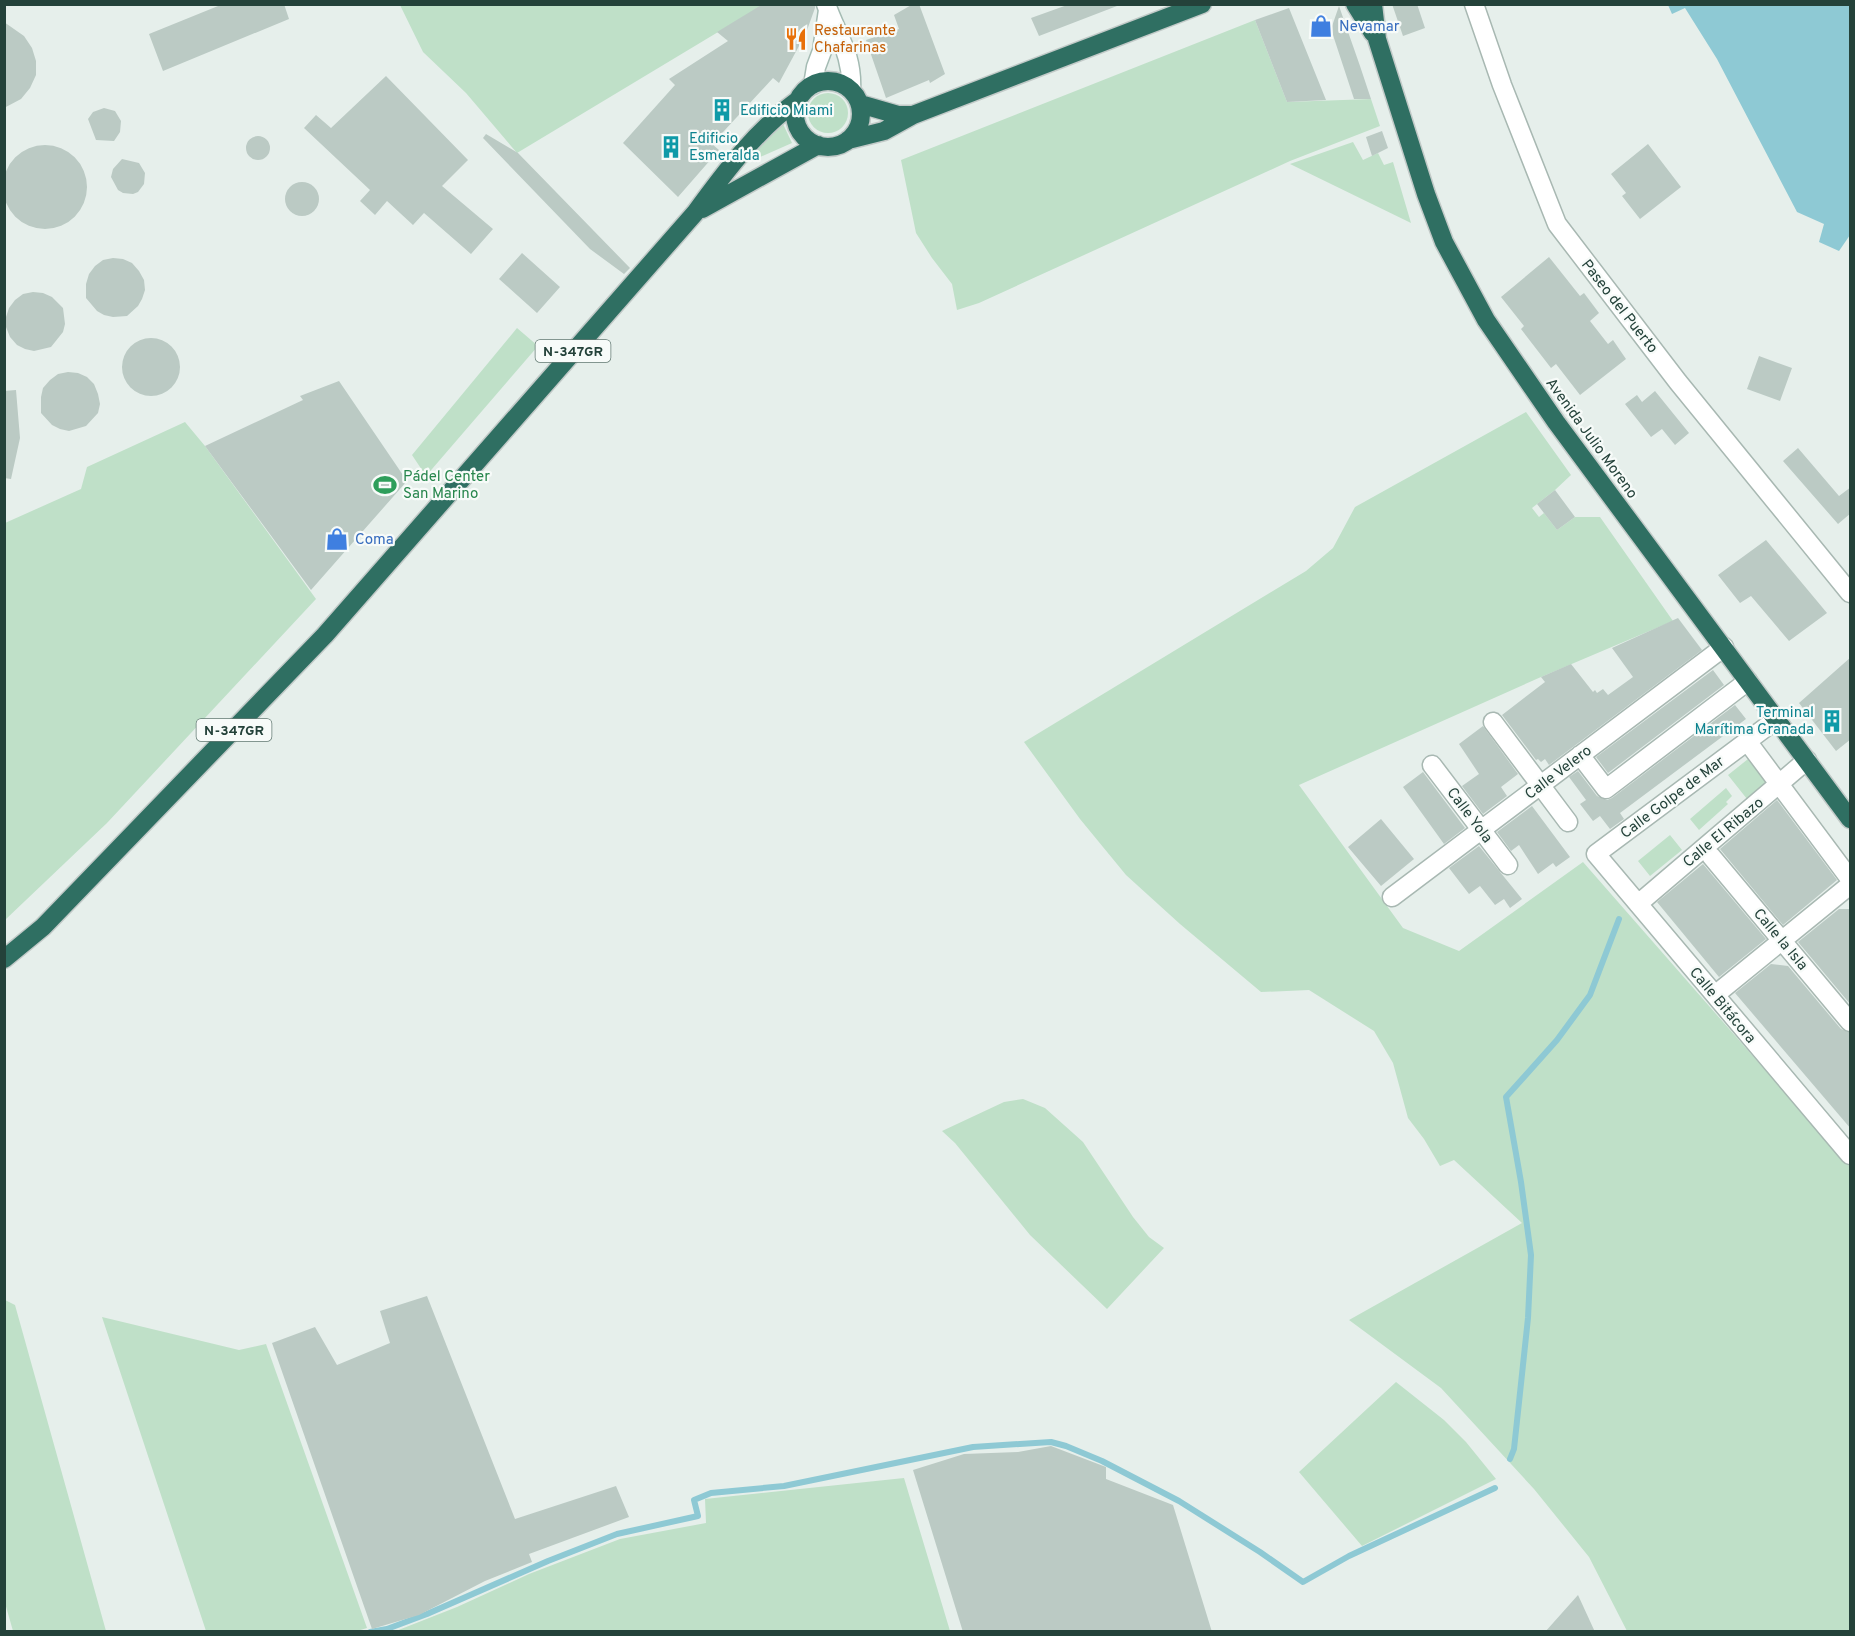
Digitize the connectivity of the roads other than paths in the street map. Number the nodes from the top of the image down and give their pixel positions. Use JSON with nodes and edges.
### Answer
{"nodes":[{"id":1,"x":1202,"y":4,"type":"edge"},
{"id":2,"x":1355,"y":4,"type":"edge"},
{"id":3,"x":1373,"y":4,"type":"edge"},
{"id":4,"x":1474,"y":4,"type":"edge"},
{"id":5,"x":827,"y":7,"type":"edge"},
{"id":6,"x":1377,"y":39,"type":"junction"},
{"id":7,"x":813,"y":85,"type":"junction"},
{"id":8,"x":856,"y":97,"type":"junction"},
{"id":9,"x":798,"y":99,"type":"junction"},
{"id":10,"x":912,"y":115,"type":"junction"},
{"id":11,"x":848,"y":140,"type":"junction"},
{"id":12,"x":818,"y":145,"type":"junction"},
{"id":13,"x":695,"y":213,"type":"junction"},
{"id":14,"x":1831,"y":571,"type":"junction"},
{"id":15,"x":1851,"y":577,"type":"edge"},
{"id":16,"x":1851,"y":593,"type":"edge"},
{"id":17,"x":1724,"y":647,"type":"junction"},
{"id":18,"x":1748,"y":681,"type":"junction"},
{"id":19,"x":1777,"y":718,"type":"junction"},
{"id":20,"x":1493,"y":722,"type":"dead end"},
{"id":21,"x":1747,"y":741,"type":"junction"},
{"id":22,"x":1580,"y":755,"type":"junction"},
{"id":23,"x":1807,"y":760,"type":"junction"},
{"id":24,"x":1432,"y":765,"type":"dead end"},
{"id":25,"x":1779,"y":784,"type":"junction"},
{"id":26,"x":1540,"y":785,"type":"junction"},
{"id":27,"x":1851,"y":819,"type":"edge"},
{"id":28,"x":1568,"y":822,"type":"dead end"},
{"id":29,"x":1481,"y":829,"type":"junction"},
{"id":30,"x":1596,"y":854,"type":"joint"},
{"id":31,"x":1712,"y":856,"type":"dead end"},
{"id":32,"x":1508,"y":865,"type":"dead end"},
{"id":33,"x":1851,"y":879,"type":"edge"},
{"id":34,"x":1851,"y":885,"type":"edge"},
{"id":35,"x":1392,"y":897,"type":"dead end"},
{"id":36,"x":1638,"y":904,"type":"junction"},
{"id":37,"x":1782,"y":940,"type":"junction"},
{"id":38,"x":4,"y":959,"type":"edge"},
{"id":39,"x":1715,"y":995,"type":"junction"},
{"id":40,"x":1851,"y":1022,"type":"edge"},
{"id":41,"x":1851,"y":1155,"type":"edge"}],
"edges":[{"from":1,"to":10,"type":"highway"},
{"from":2,"to":6,"type":"highway","name":"Avenida Julio Moreno"},
{"from":3,"to":6,"type":"highway","name":"Avenida Julio Moreno"},
{"from":4,"to":14,"type":"street","name":"Paseo del Puerto"},
{"from":5,"to":7,"type":"street"},
{"from":5,"to":8,"type":"street"},
{"from":6,"to":17,"type":"highway","name":"Avenida Julio Moreno"},
{"from":7,"to":8,"type":"highway"},
{"from":7,"to":9,"type":"highway"},
{"from":8,"to":10,"type":"highway"},
{"from":8,"to":11,"type":"highway"},
{"from":9,"to":12,"type":"highway"},
{"from":9,"to":13,"type":"highway","number":"N-347GR"},
{"from":10,"to":11,"type":"highway"},
{"from":11,"to":12,"type":"highway"},
{"from":12,"to":13,"type":"highway","number":"N-347GR"},
{"from":13,"to":38,"type":"highway","number":"N-347GR"},
{"from":14,"to":15,"type":"street"},
{"from":14,"to":16,"type":"street","name":"Paseo del Puerto"},
{"from":17,"to":18,"type":"highway","name":"Avenida Julio Moreno"},
{"from":17,"to":22,"type":"street","name":"Calle Velero"},
{"from":18,"to":19,"type":"highway","name":"Avenida Julio Moreno"},
{"from":18,"to":22,"type":"street"},
{"from":19,"to":21,"type":"street","name":"Calle Golpe de Mar"},
{"from":19,"to":23,"type":"highway","name":"Avenida Julio Moreno"},
{"from":20,"to":26,"type":"street"},
{"from":21,"to":25,"type":"street"},
{"from":21,"to":30,"type":"street","name":"Calle Golpe de Mar"},
{"from":22,"to":26,"type":"street","name":"Calle Velero"},
{"from":23,"to":25,"type":"street","name":"Calle El Ribazo"},
{"from":23,"to":27,"type":"highway","name":"Avenida Julio Moreno"},
{"from":24,"to":29,"type":"street","name":"Calle Yola"},
{"from":25,"to":33,"type":"street"},
{"from":25,"to":36,"type":"street","name":"Calle El Ribazo"},
{"from":26,"to":28,"type":"street"},
{"from":26,"to":29,"type":"street","name":"Calle Velero"},
{"from":29,"to":32,"type":"street","name":"Calle Yola"},
{"from":29,"to":35,"type":"street","name":"Calle Velero"},
{"from":30,"to":36,"type":"street","name":"Calle Bitácora"},
{"from":31,"to":37,"type":"street","name":"Calle la Isla"},
{"from":34,"to":37,"type":"street"},
{"from":36,"to":39,"type":"street","name":"Calle Bitácora"},
{"from":37,"to":39,"type":"street"},
{"from":37,"to":40,"type":"street","name":"Calle la Isla"},
{"from":39,"to":41,"type":"street","name":"Calle Bitácora"}]}
